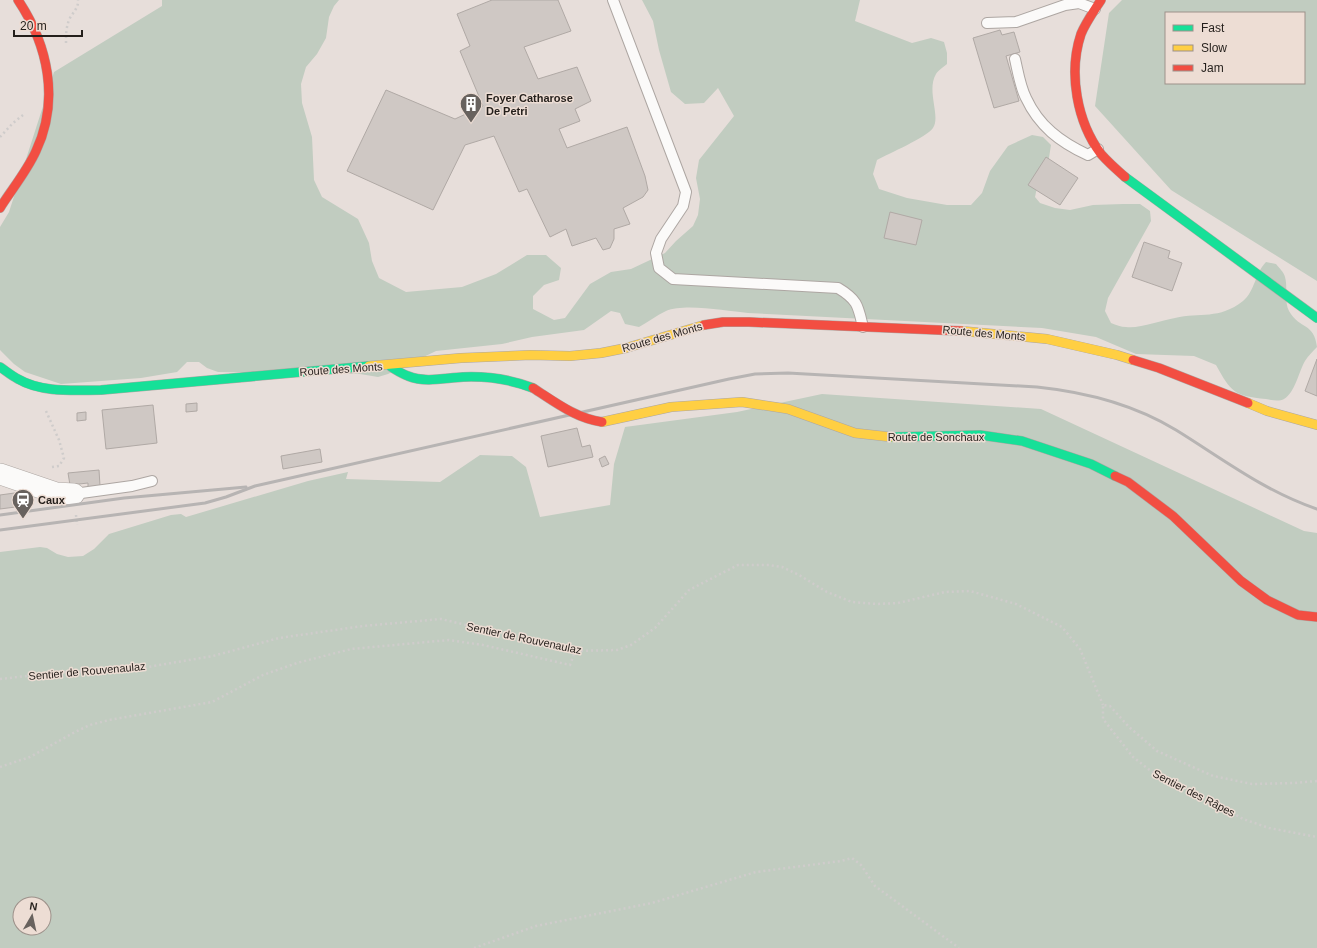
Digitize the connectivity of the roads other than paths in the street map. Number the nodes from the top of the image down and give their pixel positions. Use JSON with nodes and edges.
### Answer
{"nodes":[{"id":1,"x":18,"y":0,"type":"edge"},
{"id":2,"x":613,"y":0,"type":"edge"},
{"id":3,"x":1098,"y":4,"type":"edge"},
{"id":4,"x":987,"y":23,"type":"dead end"},
{"id":5,"x":1015,"y":59,"type":"dead end"},
{"id":6,"x":1098,"y":149,"type":"junction"},
{"id":7,"x":0,"y":208,"type":"edge"},
{"id":8,"x":1317,"y":318,"type":"edge"},
{"id":9,"x":862,"y":327,"type":"junction"},
{"id":10,"x":388,"y":366,"type":"junction"},
{"id":11,"x":0,"y":367,"type":"edge"},
{"id":12,"x":1317,"y":425,"type":"edge"},
{"id":13,"x":0,"y":474,"type":"edge"},
{"id":14,"x":152,"y":481,"type":"dead end"},
{"id":15,"x":74,"y":494,"type":"joint"},
{"id":16,"x":1317,"y":617,"type":"edge"}],
"edges":[{"from":1,"to":7,"type":"street"},
{"from":2,"to":9,"type":"lane"},
{"from":3,"to":4,"type":"lane"},
{"from":3,"to":6,"type":"street"},
{"from":5,"to":6,"type":"lane"},
{"from":6,"to":8,"type":"street"},
{"from":9,"to":10,"type":"street","name":"Route des Monts"},
{"from":9,"to":12,"type":"street","name":"Route des Monts"},
{"from":10,"to":11,"type":"street","name":"Route des Monts"},
{"from":10,"to":16,"type":"street","name":"Route de Sonchaux","bridge":true},
{"from":13,"to":15,"type":"street"},
{"from":14,"to":15,"type":"lane"}]}
